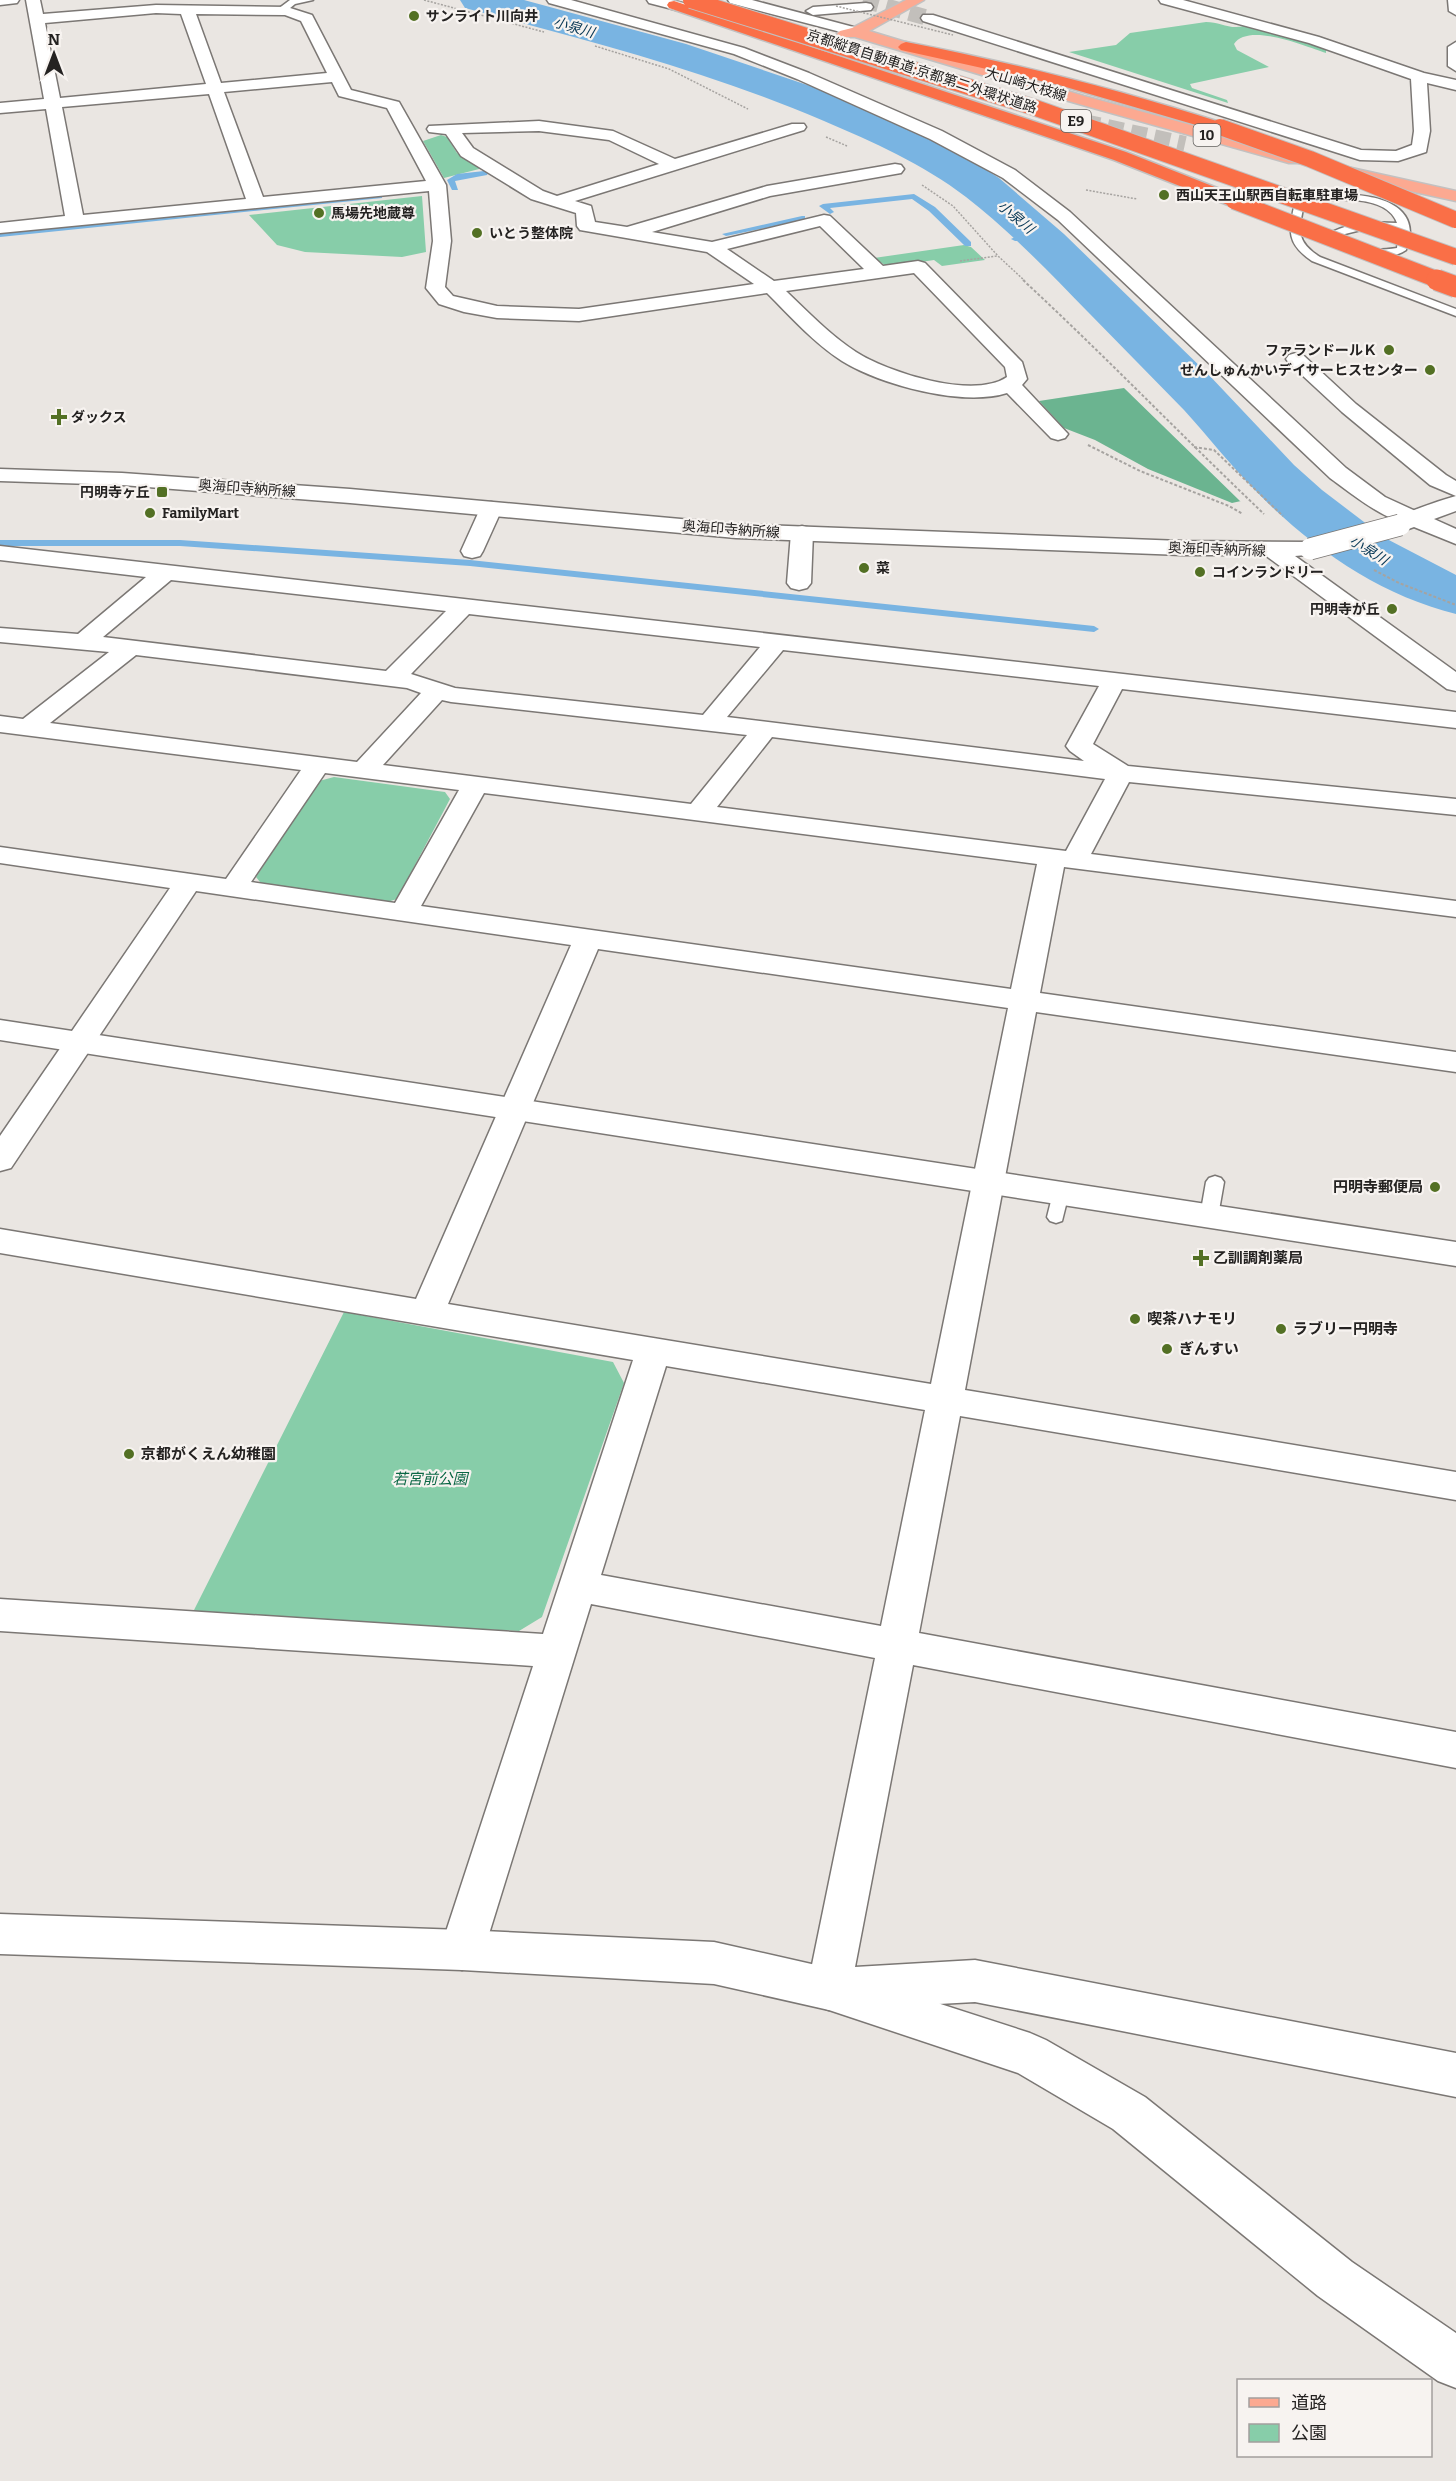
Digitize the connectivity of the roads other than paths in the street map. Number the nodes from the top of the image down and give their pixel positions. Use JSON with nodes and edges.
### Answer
{"nodes":[{"id":1,"x":12,"y":0,"type":"edge"},
{"id":2,"x":33,"y":0,"type":"edge"},
{"id":3,"x":309,"y":0,"type":"edge"},
{"id":4,"x":555,"y":0,"type":"edge"},
{"id":5,"x":654,"y":0,"type":"edge"},
{"id":6,"x":691,"y":0,"type":"edge"},
{"id":7,"x":734,"y":0,"type":"edge"},
{"id":8,"x":882,"y":0,"type":"edge"},
{"id":9,"x":917,"y":0,"type":"edge"},
{"id":10,"x":1166,"y":0,"type":"edge"},
{"id":11,"x":1213,"y":0,"type":"edge"},
{"id":12,"x":1455,"y":0,"type":"edge"},
{"id":13,"x":0,"y":1,"type":"edge"},
{"id":14,"x":154,"y":5,"type":"edge"},
{"id":15,"x":674,"y":5,"type":"junction"},
{"id":16,"x":866,"y":7,"type":"junction"},
{"id":17,"x":770,"y":9,"type":"junction"},
{"id":18,"x":1200,"y":9,"type":"junction"},
{"id":19,"x":187,"y":10,"type":"junction"},
{"id":20,"x":281,"y":11,"type":"junction"},
{"id":21,"x":1456,"y":11,"type":"edge"},
{"id":22,"x":928,"y":18,"type":"tunnel mouth"},
{"id":23,"x":37,"y":19,"type":"junction"},
{"id":24,"x":826,"y":30,"type":"junction"},
{"id":25,"x":856,"y":32,"type":"junction"},
{"id":26,"x":799,"y":40,"type":"junction"},
{"id":27,"x":906,"y":47,"type":"junction"},
{"id":28,"x":1456,"y":47,"type":"edge"},
{"id":29,"x":1456,"y":66,"type":"edge"},
{"id":30,"x":1419,"y":76,"type":"junction"},
{"id":31,"x":339,"y":77,"type":"junction"},
{"id":32,"x":1456,"y":85,"type":"edge"},
{"id":33,"x":215,"y":88,"type":"junction"},
{"id":34,"x":53,"y":103,"type":"junction"},
{"id":35,"x":0,"y":108,"type":"edge"},
{"id":36,"x":1024,"y":109,"type":"dead end"},
{"id":37,"x":798,"y":127,"type":"road end"},
{"id":38,"x":406,"y":128,"type":"junction"},
{"id":39,"x":452,"y":130,"type":"junction"},
{"id":40,"x":1185,"y":144,"type":"tunnel mouth"},
{"id":41,"x":1220,"y":155,"type":"dead end"},
{"id":42,"x":674,"y":165,"type":"junction"},
{"id":43,"x":895,"y":169,"type":"road end"},
{"id":44,"x":1337,"y":170,"type":"junction"},
{"id":45,"x":1298,"y":183,"type":"dead end"},
{"id":46,"x":437,"y":185,"type":"junction"},
{"id":47,"x":783,"y":188,"type":"junction"},
{"id":48,"x":1456,"y":196,"type":"edge"},
{"id":49,"x":557,"y":201,"type":"junction"},
{"id":50,"x":256,"y":203,"type":"junction"},
{"id":51,"x":1456,"y":219,"type":"edge"},
{"id":52,"x":75,"y":220,"type":"junction"},
{"id":53,"x":824,"y":220,"type":"junction"},
{"id":54,"x":1403,"y":226,"type":"junction"},
{"id":55,"x":0,"y":228,"type":"edge"},
{"id":56,"x":626,"y":233,"type":"junction"},
{"id":57,"x":1456,"y":240,"type":"edge"},
{"id":58,"x":712,"y":247,"type":"junction"},
{"id":59,"x":1373,"y":256,"type":"junction"},
{"id":60,"x":1456,"y":257,"type":"edge"},
{"id":61,"x":878,"y":272,"type":"junction"},
{"id":62,"x":771,"y":287,"type":"junction"},
{"id":63,"x":1456,"y":287,"type":"edge"},
{"id":64,"x":1456,"y":298,"type":"edge"},
{"id":65,"x":1456,"y":313,"type":"edge"},
{"id":66,"x":1296,"y":359,"type":"dead end"},
{"id":67,"x":1010,"y":386,"type":"junction"},
{"id":68,"x":1058,"y":434,"type":"dead end"},
{"id":69,"x":5,"y":479,"type":"edge"},
{"id":70,"x":1456,"y":489,"type":"edge"},
{"id":71,"x":1456,"y":503,"type":"edge"},
{"id":72,"x":491,"y":509,"type":"junction"},
{"id":73,"x":1407,"y":522,"type":"junction"},
{"id":74,"x":802,"y":533,"type":"junction"},
{"id":75,"x":1456,"y":537,"type":"edge"},
{"id":76,"x":1291,"y":550,"type":"junction"},
{"id":77,"x":472,"y":551,"type":"dead end"},
{"id":78,"x":0,"y":553,"type":"edge"},
{"id":79,"x":166,"y":572,"type":"junction"},
{"id":80,"x":799,"y":583,"type":"dead end"},
{"id":81,"x":463,"y":606,"type":"junction"},
{"id":82,"x":0,"y":635,"type":"edge"},
{"id":83,"x":82,"y":642,"type":"junction"},
{"id":84,"x":776,"y":642,"type":"junction"},
{"id":85,"x":130,"y":648,"type":"junction"},
{"id":86,"x":392,"y":679,"type":"junction"},
{"id":87,"x":1114,"y":681,"type":"junction"},
{"id":88,"x":1456,"y":684,"type":"edge"},
{"id":89,"x":437,"y":690,"type":"junction"},
{"id":90,"x":1456,"y":720,"type":"edge"},
{"id":91,"x":709,"y":723,"type":"junction"},
{"id":92,"x":0,"y":724,"type":"edge"},
{"id":93,"x":29,"y":727,"type":"junction"},
{"id":94,"x":765,"y":729,"type":"junction"},
{"id":95,"x":318,"y":764,"type":"junction"},
{"id":96,"x":364,"y":770,"type":"junction"},
{"id":97,"x":1121,"y":773,"type":"junction"},
{"id":98,"x":476,"y":784,"type":"junction"},
{"id":99,"x":1456,"y":807,"type":"edge"},
{"id":100,"x":698,"y":813,"type":"junction"},
{"id":101,"x":0,"y":855,"type":"edge"},
{"id":102,"x":1063,"y":859,"type":"junction"},
{"id":103,"x":188,"y":882,"type":"junction"},
{"id":104,"x":232,"y":888,"type":"junction"},
{"id":105,"x":1456,"y":909,"type":"edge"},
{"id":106,"x":404,"y":912,"type":"junction"},
{"id":107,"x":588,"y":939,"type":"junction"},
{"id":108,"x":1024,"y":1000,"type":"junction"},
{"id":109,"x":0,"y":1030,"type":"edge"},
{"id":110,"x":80,"y":1042,"type":"junction"},
{"id":111,"x":1456,"y":1062,"type":"edge"},
{"id":112,"x":515,"y":1109,"type":"junction"},
{"id":113,"x":0,"y":1160,"type":"edge"},
{"id":114,"x":988,"y":1182,"type":"junction"},
{"id":115,"x":1215,"y":1182,"type":"dead end"},
{"id":116,"x":1209,"y":1216,"type":"junction"},
{"id":117,"x":0,"y":1241,"type":"edge"},
{"id":118,"x":1456,"y":1254,"type":"edge"},
{"id":119,"x":427,"y":1313,"type":"junction"},
{"id":120,"x":653,"y":1351,"type":"junction"},
{"id":121,"x":945,"y":1401,"type":"junction"},
{"id":122,"x":1456,"y":1486,"type":"edge"},
{"id":123,"x":578,"y":1586,"type":"junction"},
{"id":124,"x":0,"y":1615,"type":"edge"},
{"id":125,"x":897,"y":1646,"type":"junction"},
{"id":126,"x":557,"y":1651,"type":"junction"},
{"id":127,"x":1456,"y":1750,"type":"edge"},
{"id":128,"x":0,"y":1934,"type":"edge"},
{"id":129,"x":462,"y":1950,"type":"junction"},
{"id":130,"x":829,"y":1989,"type":"junction"},
{"id":131,"x":1456,"y":2075,"type":"edge"},
{"id":132,"x":1456,"y":2363,"type":"edge"}],
"edges":[{"from":1,"to":13,"type":"street"},
{"from":2,"to":23,"type":"street"},
{"from":3,"to":20,"type":"lane"},
{"from":4,"to":73,"type":"street"},
{"from":5,"to":15,"type":"street"},
{"from":6,"to":60,"type":"highway","name":"京都縦貫自動車道;京都第二外環状道路","number":"E9","bridge":true},
{"from":7,"to":17,"type":"street"},
{"from":7,"to":41,"type":"highway","name":"京都縦貫自動車道;京都第二外環状道路","number":"E9"},
{"from":8,"to":16,"type":"main road","name":"大山崎大枝線","number":"10"},
{"from":9,"to":25,"type":"main road","name":"大山崎大枝線","number":"10"},
{"from":10,"to":18,"type":"street"},
{"from":11,"to":18,"type":"street"},
{"from":12,"to":21,"type":"street"},
{"from":14,"to":19,"type":"street"},
{"from":14,"to":23,"type":"street"},
{"from":15,"to":26,"type":"street"},
{"from":15,"to":59,"type":"highway","bridge":true},
{"from":16,"to":17,"type":"street"},
{"from":16,"to":24,"type":"main road","name":"大山崎大枝線","number":"10"},
{"from":17,"to":24,"type":"street"},
{"from":18,"to":30,"type":"street"},
{"from":19,"to":20,"type":"street"},
{"from":19,"to":33,"type":"street"},
{"from":20,"to":31,"type":"street"},
{"from":22,"to":30,"type":"street"},
{"from":23,"to":34,"type":"street"},
{"from":24,"to":25,"type":"main road","name":"大山崎大枝線","number":"10"},
{"from":24,"to":26,"type":"main road","name":"大山崎大枝線","number":"10"},
{"from":24,"to":59,"type":"highway","bridge":true},
{"from":25,"to":27,"type":"main road","name":"大山崎大枝線","number":"10"},
{"from":26,"to":36,"type":"main road","name":"大山崎大枝線"},
{"from":27,"to":44,"type":"main road","name":"大山崎大枝線","number":"10"},
{"from":27,"to":51,"type":"highway","bridge":true},
{"from":28,"to":29,"type":"street"},
{"from":30,"to":32,"type":"street"},
{"from":31,"to":33,"type":"street"},
{"from":31,"to":38,"type":"street"},
{"from":33,"to":34,"type":"street"},
{"from":33,"to":50,"type":"street"},
{"from":34,"to":35,"type":"street"},
{"from":34,"to":52,"type":"street"},
{"from":37,"to":42,"type":"street"},
{"from":38,"to":39,"type":"street"},
{"from":38,"to":46,"type":"street"},
{"from":39,"to":42,"type":"street"},
{"from":39,"to":49,"type":"street"},
{"from":40,"to":44,"type":"main road","name":"大山崎大枝線","number":"10"},
{"from":42,"to":49,"type":"street"},
{"from":43,"to":47,"type":"street"},
{"from":44,"to":48,"type":"main road","name":"大山崎大枝線","number":"10"},
{"from":45,"to":57,"type":"highway"},
{"from":46,"to":50,"type":"street"},
{"from":46,"to":62,"type":"street"},
{"from":47,"to":53,"type":"street"},
{"from":47,"to":56,"type":"street"},
{"from":49,"to":56,"type":"street"},
{"from":50,"to":52,"type":"street"},
{"from":52,"to":55,"type":"street"},
{"from":53,"to":58,"type":"street"},
{"from":53,"to":61,"type":"street"},
{"from":54,"to":54,"type":"lane"},
{"from":54,"to":65,"type":"lane"},
{"from":56,"to":58,"type":"street"},
{"from":58,"to":62,"type":"street"},
{"from":59,"to":63,"type":"highway","bridge":true},
{"from":59,"to":64,"type":"highway"},
{"from":61,"to":62,"type":"street"},
{"from":61,"to":67,"type":"street"},
{"from":62,"to":67,"type":"street"},
{"from":66,"to":70,"type":"street"},
{"from":67,"to":68,"type":"street"},
{"from":69,"to":72,"type":"street","name":"奥海印寺納所線"},
{"from":71,"to":73,"type":"street","name":"奥海印寺納所線"},
{"from":72,"to":74,"type":"street","name":"奥海印寺納所線"},
{"from":72,"to":77,"type":"street"},
{"from":73,"to":75,"type":"street"},
{"from":73,"to":76,"type":"street","name":"奥海印寺納所線","bridge":true},
{"from":74,"to":76,"type":"street","name":"奥海印寺納所線"},
{"from":74,"to":80,"type":"street"},
{"from":76,"to":88,"type":"street"},
{"from":78,"to":79,"type":"street"},
{"from":79,"to":81,"type":"street"},
{"from":79,"to":83,"type":"street"},
{"from":81,"to":84,"type":"street"},
{"from":81,"to":86,"type":"street"},
{"from":82,"to":83,"type":"street"},
{"from":83,"to":85,"type":"street"},
{"from":84,"to":87,"type":"street"},
{"from":84,"to":91,"type":"street"},
{"from":85,"to":86,"type":"street"},
{"from":85,"to":93,"type":"street"},
{"from":86,"to":89,"type":"street"},
{"from":87,"to":90,"type":"street"},
{"from":87,"to":97,"type":"street"},
{"from":89,"to":91,"type":"street"},
{"from":89,"to":96,"type":"street"},
{"from":91,"to":94,"type":"street"},
{"from":92,"to":93,"type":"street"},
{"from":93,"to":95,"type":"street"},
{"from":94,"to":97,"type":"street"},
{"from":94,"to":100,"type":"street"},
{"from":95,"to":96,"type":"street"},
{"from":95,"to":104,"type":"street"},
{"from":96,"to":98,"type":"street"},
{"from":97,"to":99,"type":"street"},
{"from":97,"to":102,"type":"street"},
{"from":98,"to":100,"type":"street"},
{"from":98,"to":106,"type":"street"},
{"from":100,"to":102,"type":"street"},
{"from":101,"to":103,"type":"street"},
{"from":102,"to":105,"type":"street"},
{"from":102,"to":108,"type":"street"},
{"from":103,"to":104,"type":"street"},
{"from":103,"to":110,"type":"street"},
{"from":104,"to":106,"type":"street"},
{"from":106,"to":107,"type":"street"},
{"from":107,"to":108,"type":"street"},
{"from":107,"to":112,"type":"street"},
{"from":108,"to":111,"type":"street"},
{"from":108,"to":114,"type":"street"},
{"from":109,"to":110,"type":"street"},
{"from":110,"to":112,"type":"street"},
{"from":110,"to":113,"type":"street"},
{"from":112,"to":114,"type":"street"},
{"from":112,"to":119,"type":"street"},
{"from":114,"to":116,"type":"street"},
{"from":114,"to":121,"type":"street"},
{"from":115,"to":116,"type":"lane"},
{"from":116,"to":118,"type":"street"},
{"from":117,"to":119,"type":"street"},
{"from":119,"to":120,"type":"street"},
{"from":120,"to":121,"type":"street"},
{"from":120,"to":123,"type":"street"},
{"from":121,"to":122,"type":"street"},
{"from":121,"to":125,"type":"street"},
{"from":123,"to":125,"type":"street"},
{"from":123,"to":126,"type":"street"},
{"from":124,"to":126,"type":"street"},
{"from":125,"to":127,"type":"street"},
{"from":125,"to":130,"type":"street"},
{"from":126,"to":129,"type":"street"},
{"from":128,"to":129,"type":"street"},
{"from":129,"to":130,"type":"street"},
{"from":130,"to":131,"type":"street"},
{"from":130,"to":132,"type":"street"}]}
